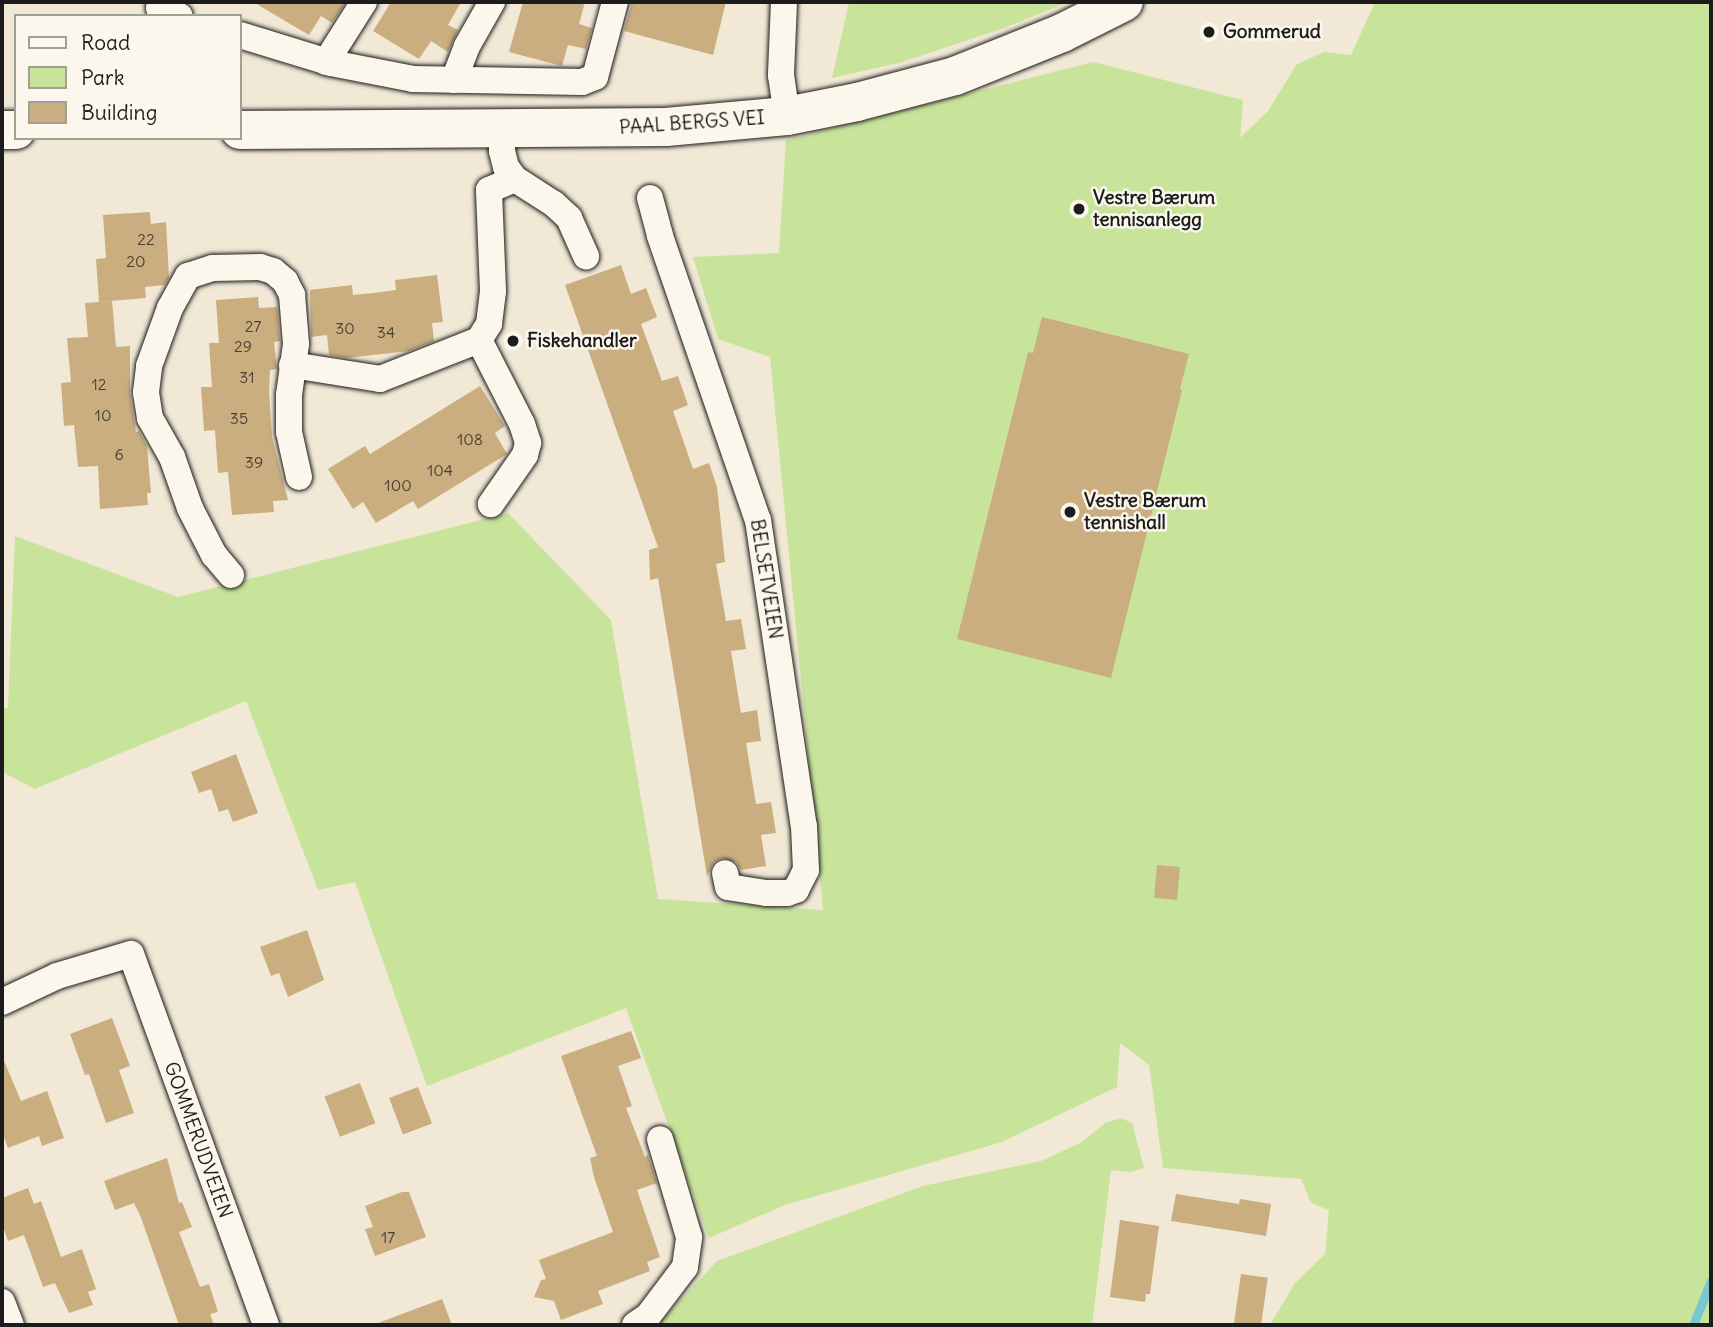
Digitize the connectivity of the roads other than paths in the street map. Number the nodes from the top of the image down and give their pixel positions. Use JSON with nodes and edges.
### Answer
{"nodes":[{"id":1,"x":364,"y":2,"type":"edge"},
{"id":2,"x":492,"y":2,"type":"edge"},
{"id":3,"x":615,"y":2,"type":"edge"},
{"id":4,"x":784,"y":2,"type":"edge"},
{"id":5,"x":1124,"y":2,"type":"edge"},
{"id":6,"x":242,"y":36,"type":"edge"},
{"id":7,"x":326,"y":62,"type":"junction"},
{"id":8,"x":454,"y":80,"type":"junction"},
{"id":9,"x":787,"y":116,"type":"junction"},
{"id":10,"x":242,"y":130,"type":"edge"},
{"id":11,"x":503,"y":130,"type":"junction"},
{"id":12,"x":514,"y":179,"type":"junction"},
{"id":13,"x":650,"y":198,"type":"dead end"},
{"id":14,"x":586,"y":256,"type":"dead end"},
{"id":15,"x":479,"y":340,"type":"junction"},
{"id":16,"x":292,"y":365,"type":"junction"},
{"id":17,"x":299,"y":477,"type":"dead end"},
{"id":18,"x":491,"y":504,"type":"dead end"},
{"id":19,"x":231,"y":575,"type":"dead end"},
{"id":20,"x":726,"y":873,"type":"dead end"},
{"id":21,"x":2,"y":1002,"type":"edge"},
{"id":22,"x":660,"y":1139,"type":"dead end"},
{"id":23,"x":2,"y":1302,"type":"edge"},
{"id":24,"x":11,"y":1325,"type":"edge"},
{"id":25,"x":265,"y":1325,"type":"edge"},
{"id":26,"x":635,"y":1325,"type":"edge"}],
"edges":[{"from":1,"to":7,"type":"street"},
{"from":2,"to":8,"type":"street"},
{"from":3,"to":8,"type":"street"},
{"from":4,"to":9,"type":"street"},
{"from":5,"to":9,"type":"street","name":"PAAL BERGS VEI"},
{"from":6,"to":7,"type":"street"},
{"from":7,"to":8,"type":"street"},
{"from":9,"to":11,"type":"street","name":"PAAL BERGS VEI"},
{"from":10,"to":11,"type":"street","name":"PAAL BERGS VEI"},
{"from":11,"to":12,"type":"street"},
{"from":12,"to":14,"type":"street"},
{"from":12,"to":15,"type":"street"},
{"from":13,"to":20,"type":"street","name":"BELSETVEIEN"},
{"from":15,"to":16,"type":"street"},
{"from":15,"to":18,"type":"street"},
{"from":16,"to":17,"type":"street"},
{"from":16,"to":19,"type":"street"},
{"from":21,"to":25,"type":"street","name":"GOMMERUDVEIEN"},
{"from":22,"to":26,"type":"street"},
{"from":23,"to":24,"type":"street"}]}
